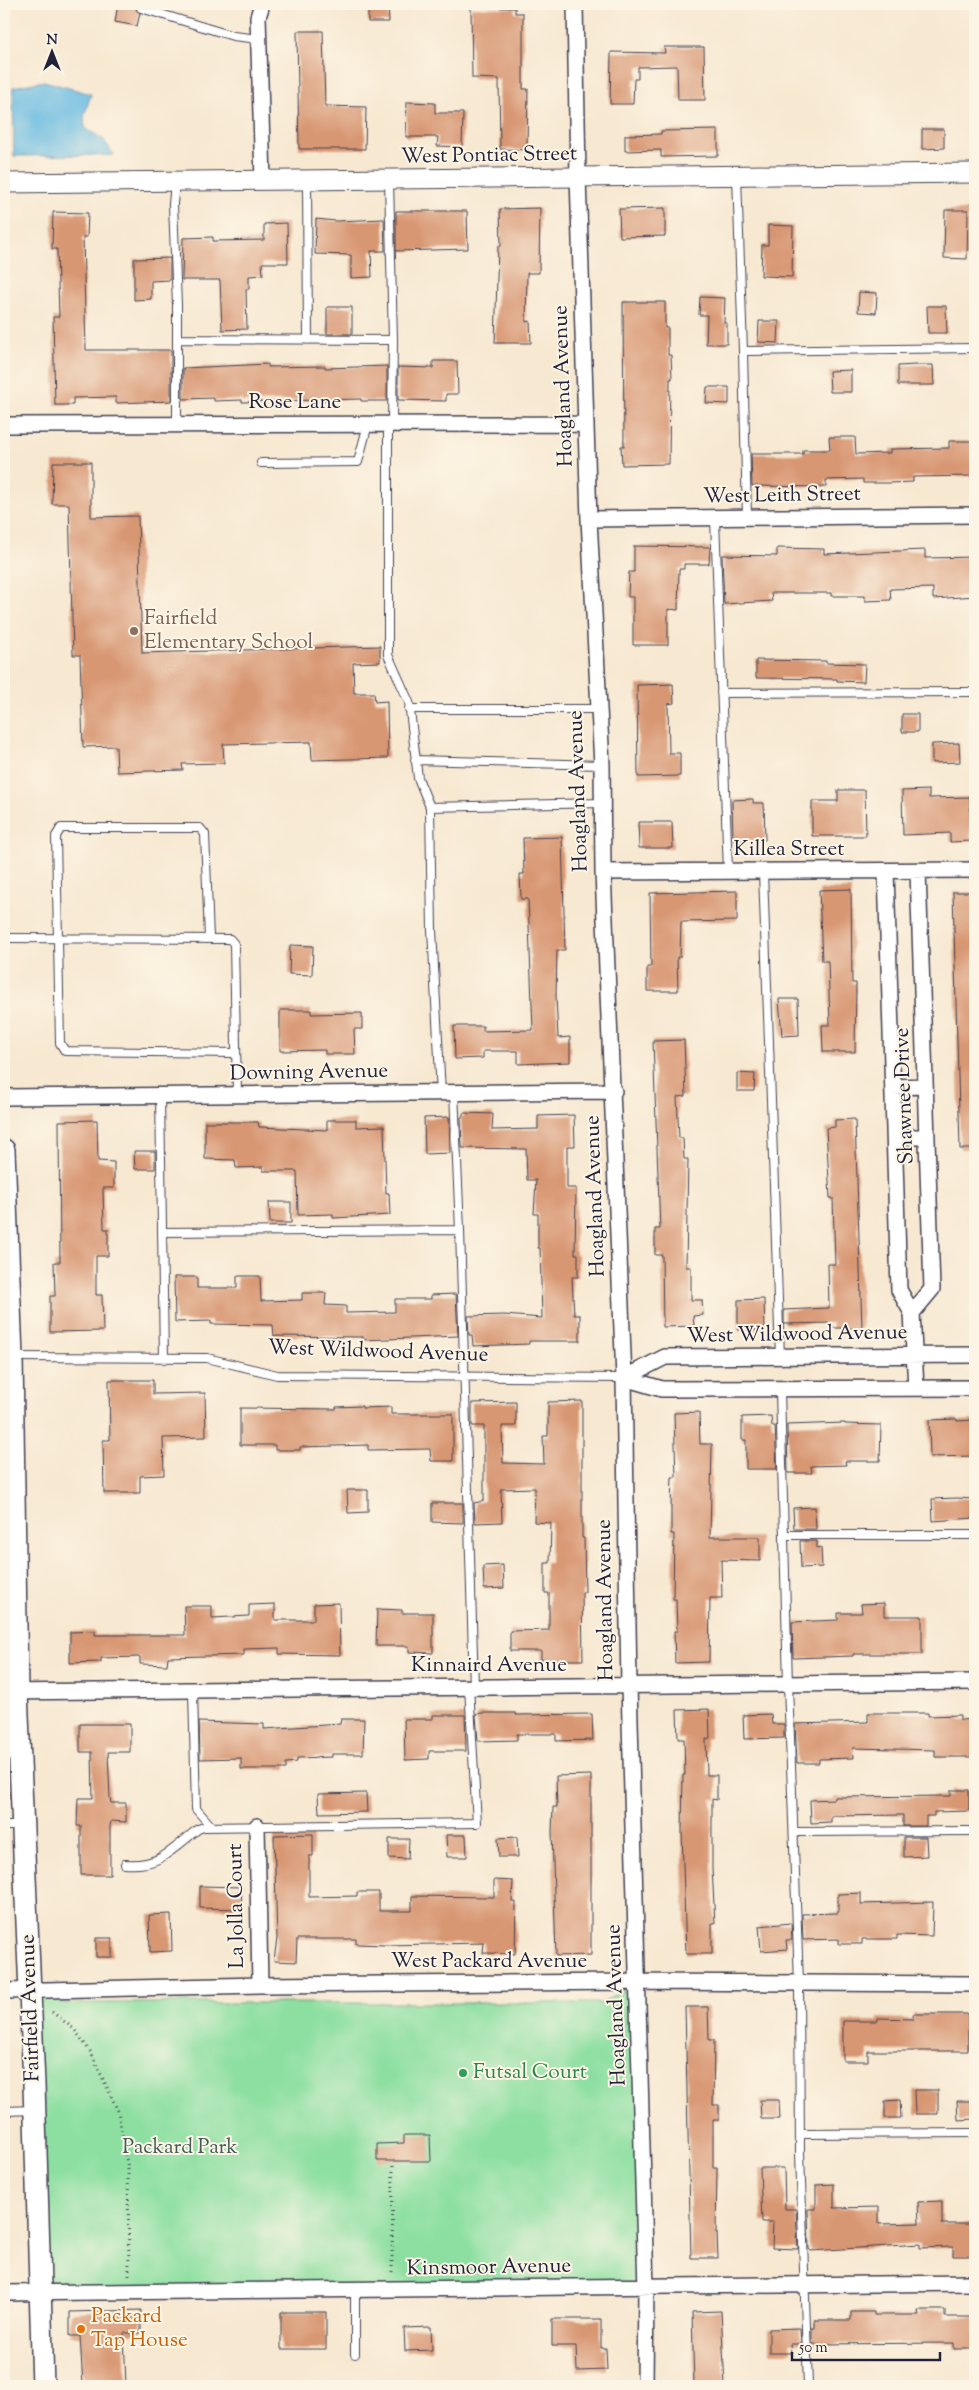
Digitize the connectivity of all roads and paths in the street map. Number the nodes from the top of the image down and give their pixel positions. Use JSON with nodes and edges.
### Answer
{"nodes":[{"id":1,"x":262,"y":4,"type":"edge"},
{"id":2,"x":574,"y":4,"type":"edge"},
{"id":3,"x":141,"y":8,"type":"dead end"},
{"id":4,"x":259,"y":40,"type":"junction"},
{"id":5,"x":975,"y":173,"type":"edge"},
{"id":6,"x":737,"y":176,"type":"junction"},
{"id":7,"x":578,"y":177,"type":"junction"},
{"id":8,"x":389,"y":179,"type":"junction"},
{"id":9,"x":263,"y":180,"type":"junction"},
{"id":10,"x":307,"y":180,"type":"junction"},
{"id":11,"x":175,"y":182,"type":"junction"},
{"id":12,"x":4,"y":183,"type":"edge"},
{"id":13,"x":177,"y":339,"type":"junction"},
{"id":14,"x":308,"y":340,"type":"junction"},
{"id":15,"x":393,"y":340,"type":"junction"},
{"id":16,"x":975,"y":348,"type":"edge"},
{"id":17,"x":743,"y":351,"type":"junction"},
{"id":18,"x":368,"y":424,"type":"junction"},
{"id":19,"x":390,"y":424,"type":"junction"},
{"id":20,"x":586,"y":424,"type":"junction"},
{"id":21,"x":4,"y":425,"type":"edge"},
{"id":22,"x":177,"y":425,"type":"junction"},
{"id":23,"x":261,"y":463,"type":"dead end"},
{"id":24,"x":975,"y":515,"type":"edge"},
{"id":25,"x":747,"y":518,"type":"junction"},
{"id":26,"x":589,"y":519,"type":"junction"},
{"id":27,"x":715,"y":519,"type":"junction"},
{"id":28,"x":721,"y":692,"type":"junction"},
{"id":29,"x":975,"y":692,"type":"edge"},
{"id":30,"x":409,"y":709,"type":"junction"},
{"id":31,"x":597,"y":709,"type":"junction"},
{"id":32,"x":415,"y":760,"type":"junction"},
{"id":33,"x":602,"y":764,"type":"junction"},
{"id":34,"x":602,"y":803,"type":"junction"},
{"id":35,"x":430,"y":807,"type":"junction"},
{"id":36,"x":975,"y":870,"type":"edge"},
{"id":37,"x":728,"y":871,"type":"junction"},
{"id":38,"x":886,"y":871,"type":"junction"},
{"id":39,"x":918,"y":871,"type":"junction"},
{"id":40,"x":603,"y":872,"type":"junction"},
{"id":41,"x":763,"y":872,"type":"junction"},
{"id":42,"x":4,"y":938,"type":"edge"},
{"id":43,"x":57,"y":938,"type":"junction"},
{"id":44,"x":209,"y":939,"type":"junction"},
{"id":45,"x":236,"y":1053,"type":"junction"},
{"id":46,"x":925,"y":1086,"type":"junction"},
{"id":47,"x":893,"y":1087,"type":"junction"},
{"id":48,"x":614,"y":1091,"type":"junction"},
{"id":49,"x":448,"y":1092,"type":"junction"},
{"id":50,"x":236,"y":1094,"type":"junction"},
{"id":51,"x":160,"y":1095,"type":"junction"},
{"id":52,"x":4,"y":1097,"type":"edge"},
{"id":53,"x":895,"y":1137,"type":"junction"},
{"id":54,"x":927,"y":1137,"type":"junction"},
{"id":55,"x":4,"y":1150,"type":"edge"},
{"id":56,"x":460,"y":1230,"type":"junction"},
{"id":57,"x":163,"y":1232,"type":"junction"},
{"id":58,"x":912,"y":1313,"type":"junction"},
{"id":59,"x":915,"y":1355,"type":"junction"},
{"id":60,"x":975,"y":1355,"type":"edge"},
{"id":61,"x":780,"y":1357,"type":"junction"},
{"id":62,"x":12,"y":1358,"type":"junction"},
{"id":63,"x":164,"y":1359,"type":"junction"},
{"id":64,"x":465,"y":1376,"type":"junction"},
{"id":65,"x":624,"y":1378,"type":"junction"},
{"id":66,"x":916,"y":1388,"type":"junction"},
{"id":67,"x":975,"y":1388,"type":"edge"},
{"id":68,"x":780,"y":1390,"type":"junction"},
{"id":69,"x":975,"y":1534,"type":"edge"},
{"id":70,"x":784,"y":1535,"type":"junction"},
{"id":71,"x":975,"y":1682,"type":"edge"},
{"id":72,"x":788,"y":1684,"type":"junction"},
{"id":73,"x":629,"y":1686,"type":"junction"},
{"id":74,"x":472,"y":1687,"type":"junction"},
{"id":75,"x":193,"y":1690,"type":"junction"},
{"id":76,"x":10,"y":1692,"type":"edge"},
{"id":77,"x":13,"y":1826,"type":"edge"},
{"id":78,"x":211,"y":1826,"type":"junction"},
{"id":79,"x":257,"y":1826,"type":"junction"},
{"id":80,"x":975,"y":1830,"type":"edge"},
{"id":81,"x":794,"y":1832,"type":"junction"},
{"id":82,"x":125,"y":1864,"type":"dead end"},
{"id":83,"x":638,"y":1982,"type":"junction"},
{"id":84,"x":799,"y":1983,"type":"junction"},
{"id":85,"x":975,"y":1984,"type":"edge"},
{"id":86,"x":260,"y":1985,"type":"junction"},
{"id":87,"x":30,"y":1990,"type":"junction"},
{"id":88,"x":4,"y":1991,"type":"edge"},
{"id":89,"x":52,"y":2012,"type":"dead end"},
{"id":90,"x":4,"y":2110,"type":"edge"},
{"id":91,"x":34,"y":2110,"type":"junction"},
{"id":92,"x":975,"y":2133,"type":"edge"},
{"id":93,"x":800,"y":2134,"type":"junction"},
{"id":94,"x":392,"y":2163,"type":"dead end"},
{"id":95,"x":975,"y":2283,"type":"edge"},
{"id":96,"x":805,"y":2285,"type":"junction"},
{"id":97,"x":646,"y":2288,"type":"junction"},
{"id":98,"x":355,"y":2291,"type":"junction"},
{"id":99,"x":392,"y":2291,"type":"junction"},
{"id":100,"x":130,"y":2292,"type":"junction"},
{"id":101,"x":4,"y":2293,"type":"edge"},
{"id":102,"x":39,"y":2293,"type":"junction"},
{"id":103,"x":355,"y":2354,"type":"dead end"},
{"id":104,"x":43,"y":2386,"type":"edge"},
{"id":105,"x":645,"y":2386,"type":"edge"},
{"id":106,"x":808,"y":2386,"type":"edge"}],
"edges":[{"from":1,"to":4,"type":"street"},
{"from":2,"to":7,"type":"street","name":"Hoagland Avenue"},
{"from":3,"to":4,"type":"lane"},
{"from":4,"to":9,"type":"street"},
{"from":5,"to":6,"type":"street","name":"West Pontiac Street"},
{"from":6,"to":7,"type":"street","name":"West Pontiac Street"},
{"from":6,"to":17,"type":"lane"},
{"from":7,"to":8,"type":"street","name":"West Pontiac Street"},
{"from":7,"to":20,"type":"street","name":"Hoagland Avenue"},
{"from":8,"to":10,"type":"street","name":"West Pontiac Street"},
{"from":8,"to":15,"type":"lane"},
{"from":9,"to":10,"type":"street","name":"West Pontiac Street"},
{"from":9,"to":11,"type":"street","name":"West Pontiac Street"},
{"from":10,"to":14,"type":"lane"},
{"from":11,"to":12,"type":"street","name":"West Pontiac Street"},
{"from":11,"to":13,"type":"lane"},
{"from":13,"to":14,"type":"lane"},
{"from":13,"to":22,"type":"lane"},
{"from":14,"to":15,"type":"lane"},
{"from":15,"to":19,"type":"lane"},
{"from":16,"to":17,"type":"lane"},
{"from":17,"to":25,"type":"lane"},
{"from":18,"to":19,"type":"street","name":"Rose Lane"},
{"from":18,"to":22,"type":"street","name":"Rose Lane"},
{"from":18,"to":23,"type":"lane"},
{"from":19,"to":20,"type":"street","name":"Rose Lane"},
{"from":19,"to":30,"type":"lane"},
{"from":20,"to":26,"type":"street","name":"Hoagland Avenue"},
{"from":21,"to":22,"type":"street","name":"Rose Lane"},
{"from":24,"to":25,"type":"street","name":"West Leith Street"},
{"from":25,"to":27,"type":"street","name":"West Leith Street"},
{"from":26,"to":27,"type":"street","name":"West Leith Street"},
{"from":26,"to":31,"type":"street","name":"Hoagland Avenue"},
{"from":27,"to":28,"type":"lane"},
{"from":28,"to":29,"type":"lane"},
{"from":28,"to":37,"type":"lane"},
{"from":30,"to":31,"type":"lane"},
{"from":30,"to":32,"type":"lane"},
{"from":31,"to":33,"type":"street","name":"Hoagland Avenue"},
{"from":32,"to":33,"type":"lane"},
{"from":32,"to":35,"type":"lane"},
{"from":33,"to":34,"type":"street","name":"Hoagland Avenue"},
{"from":34,"to":35,"type":"lane"},
{"from":34,"to":40,"type":"street","name":"Hoagland Avenue"},
{"from":35,"to":49,"type":"lane"},
{"from":36,"to":39,"type":"street","name":"Killea Street"},
{"from":37,"to":40,"type":"street","name":"Killea Street"},
{"from":37,"to":41,"type":"street","name":"Killea Street"},
{"from":38,"to":39,"type":"street","name":"Killea Street"},
{"from":38,"to":41,"type":"street","name":"Killea Street"},
{"from":38,"to":47,"type":"street","name":"Shawnee Drive"},
{"from":39,"to":46,"type":"street","name":"Shawnee Drive"},
{"from":40,"to":48,"type":"street","name":"Hoagland Avenue"},
{"from":41,"to":61,"type":"lane"},
{"from":42,"to":43,"type":"lane"},
{"from":43,"to":44,"type":"lane"},
{"from":43,"to":44,"type":"lane"},
{"from":43,"to":45,"type":"lane"},
{"from":44,"to":45,"type":"lane"},
{"from":45,"to":50,"type":"lane"},
{"from":46,"to":47,"type":"street"},
{"from":46,"to":54,"type":"street","name":"Shawnee Drive"},
{"from":47,"to":53,"type":"street","name":"Shawnee Drive"},
{"from":48,"to":49,"type":"street","name":"Downing Avenue"},
{"from":48,"to":65,"type":"street","name":"Hoagland Avenue"},
{"from":49,"to":50,"type":"street","name":"Downing Avenue"},
{"from":49,"to":56,"type":"lane"},
{"from":50,"to":51,"type":"street","name":"Downing Avenue"},
{"from":51,"to":52,"type":"street","name":"Downing Avenue"},
{"from":51,"to":57,"type":"lane"},
{"from":53,"to":54,"type":"street"},
{"from":53,"to":58,"type":"street","name":"Shawnee Drive"},
{"from":54,"to":58,"type":"street","name":"Shawnee Drive"},
{"from":55,"to":62,"type":"main road","name":"Fairfield Avenue"},
{"from":56,"to":57,"type":"lane"},
{"from":56,"to":64,"type":"lane"},
{"from":57,"to":63,"type":"lane"},
{"from":58,"to":59,"type":"street","name":"Shawnee Drive"},
{"from":59,"to":60,"type":"street","name":"West Wildwood Avenue"},
{"from":59,"to":61,"type":"street","name":"West Wildwood Avenue"},
{"from":59,"to":66,"type":"street","name":"Shawnee Drive"},
{"from":61,"to":65,"type":"street","name":"West Wildwood Avenue"},
{"from":62,"to":63,"type":"lane","name":"West Wildwood Avenue"},
{"from":62,"to":76,"type":"main road","name":"Fairfield Avenue"},
{"from":63,"to":64,"type":"lane","name":"West Wildwood Avenue"},
{"from":64,"to":65,"type":"lane","name":"West Wildwood Avenue"},
{"from":64,"to":74,"type":"lane"},
{"from":65,"to":68,"type":"street","name":"West Wildwood Avenue"},
{"from":65,"to":73,"type":"street","name":"Hoagland Avenue"},
{"from":66,"to":67,"type":"street","name":"West Wildwood Avenue"},
{"from":66,"to":68,"type":"street","name":"West Wildwood Avenue"},
{"from":68,"to":70,"type":"lane"},
{"from":69,"to":70,"type":"lane"},
{"from":70,"to":72,"type":"lane"},
{"from":71,"to":72,"type":"street","name":"Kinnaird Avenue"},
{"from":72,"to":73,"type":"street","name":"Kinnaird Avenue"},
{"from":72,"to":81,"type":"lane"},
{"from":73,"to":74,"type":"street","name":"Kinnaird Avenue"},
{"from":73,"to":83,"type":"street","name":"Hoagland Avenue"},
{"from":74,"to":75,"type":"street","name":"Kinnaird Avenue"},
{"from":74,"to":79,"type":"lane"},
{"from":75,"to":76,"type":"street","name":"Kinnaird Avenue"},
{"from":75,"to":78,"type":"lane"},
{"from":76,"to":77,"type":"main road","name":"Fairfield Avenue"},
{"from":77,"to":87,"type":"main road","name":"Fairfield Avenue"},
{"from":78,"to":79,"type":"lane"},
{"from":78,"to":82,"type":"lane"},
{"from":79,"to":86,"type":"street","name":"La Jolla Court"},
{"from":80,"to":81,"type":"lane"},
{"from":81,"to":84,"type":"lane"},
{"from":83,"to":84,"type":"street","name":"West Packard Avenue"},
{"from":83,"to":86,"type":"street","name":"West Packard Avenue"},
{"from":83,"to":97,"type":"street","name":"Hoagland Avenue"},
{"from":84,"to":85,"type":"street","name":"West Packard Avenue"},
{"from":84,"to":93,"type":"lane"},
{"from":86,"to":87,"type":"street","name":"West Packard Avenue"},
{"from":87,"to":88,"type":"street","name":"West Packard Avenue"},
{"from":87,"to":91,"type":"main road","name":"Fairfield Avenue"},
{"from":89,"to":100,"type":"path"},
{"from":90,"to":91,"type":"lane"},
{"from":91,"to":102,"type":"main road","name":"Fairfield Avenue"},
{"from":92,"to":93,"type":"lane"},
{"from":93,"to":96,"type":"lane"},
{"from":94,"to":99,"type":"path"},
{"from":95,"to":96,"type":"street","name":"Kinsmoor Avenue"},
{"from":96,"to":97,"type":"street","name":"Kinsmoor Avenue"},
{"from":96,"to":106,"type":"lane"},
{"from":97,"to":99,"type":"street","name":"Kinsmoor Avenue"},
{"from":97,"to":105,"type":"street","name":"Hoagland Avenue"},
{"from":98,"to":99,"type":"street","name":"Kinsmoor Avenue"},
{"from":98,"to":100,"type":"street","name":"Kinsmoor Avenue"},
{"from":98,"to":103,"type":"lane"},
{"from":100,"to":102,"type":"street","name":"Kinsmoor Avenue"},
{"from":101,"to":102,"type":"street","name":"Kinsmoor Avenue"},
{"from":102,"to":104,"type":"main road","name":"Fairfield Avenue"}]}
